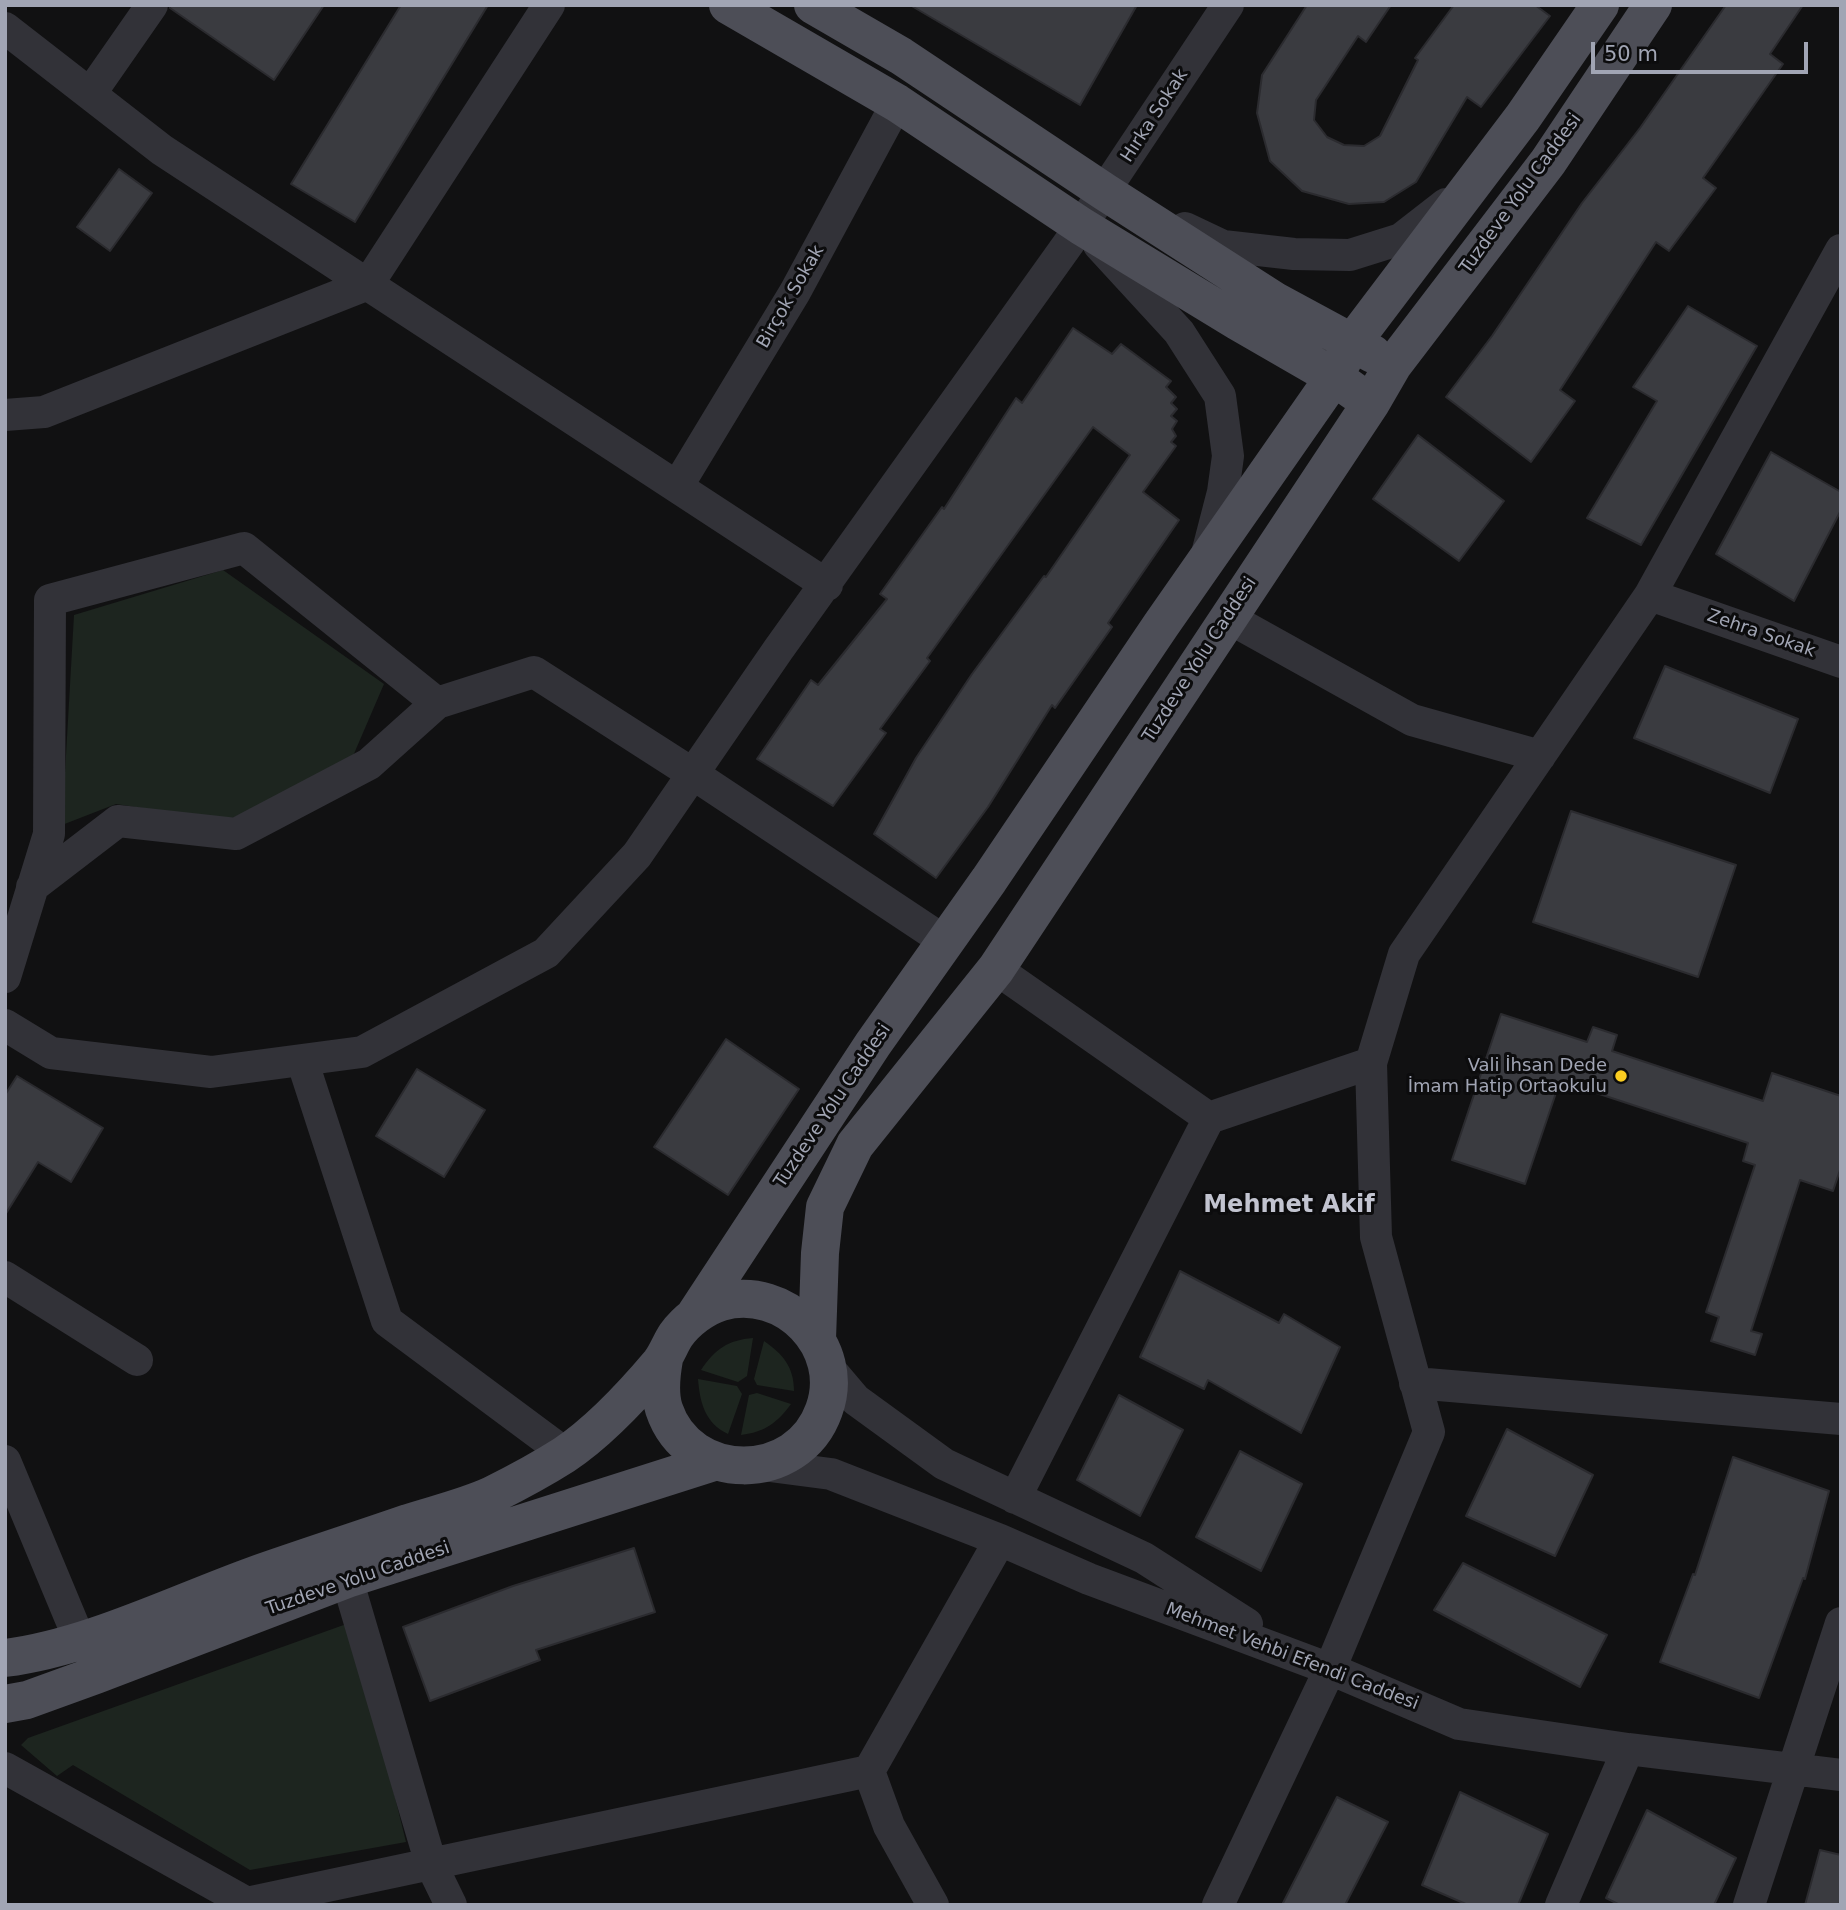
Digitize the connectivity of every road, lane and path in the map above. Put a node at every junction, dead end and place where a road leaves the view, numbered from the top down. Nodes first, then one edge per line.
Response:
1 (152, 5) edge
2 (549, 5) edge
3 (728, 5) edge
4 (813, 5) edge
5 (1228, 5) edge
6 (1600, 5) edge
7 (1653, 5) edge
8 (5, 28) edge
9 (90, 94) junction
10 (897, 103) junction
11 (1475, 181) junction
12 (1105, 192) junction
13 (1081, 226) junction
14 (1841, 250) edge
15 (368, 284) junction
16 (1352, 343) junction
17 (1393, 365) junction
18 (1334, 377) junction
19 (1371, 403) junction
20 (5, 415) edge
21 (677, 487) junction
22 (1204, 564) junction
23 (827, 585) junction
24 (1650, 595) junction
25 (1227, 617) junction
26 (1841, 662) edge
27 (437, 703) junction
28 (1539, 756) junction
29 (693, 774) junction
30 (32, 887) junction
31 (946, 942) junction
32 (996, 970) junction
33 (5, 976) edge
34 (5, 1025) edge
35 (302, 1060) junction
36 (1371, 1063) junction
37 (1209, 1118) junction
38 (5, 1277) edge
39 (695, 1315) junction
40 (822, 1353) junction
41 (664, 1359) junction
42 (137, 1360) dead end
43 (1415, 1383) junction
44 (1841, 1419) edge
45 (566, 1454) junction
46 (5, 1461) edge
47 (714, 1462) junction
48 (762, 1465) junction
49 (1015, 1498) junction
50 (1000, 1540) junction
51 (347, 1579) junction
52 (1841, 1623) edge
53 (80, 1641) junction
54 (5, 1658) edge
55 (1317, 1665) junction
56 (5, 1704) edge
57 (1629, 1749) junction
58 (5, 1768) edge
59 (1792, 1769) junction
60 (869, 1772) junction
61 (1841, 1776) edge
62 (431, 1864) junction
63 (246, 1904) edge
64 (450, 1905) edge
65 (933, 1905) edge
66 (1218, 1905) edge
67 (1561, 1905) edge
68 (1749, 1905) edge

1 - 9 street
2 - 15 street
3 - 10 main road
4 - 12 main road
5 - 12 street, Hırka Sokak
6 - 11 main road, Tuzdeve Yolu Caddesi
7 - 17 main road, Tuzdeve Yolu Caddesi
8 - 9 street
9 - 15 street
10 - 13 main road
10 - 21 street, Birçok Sokak
11 - 12 street
11 - 16 main road, Tuzdeve Yolu Caddesi
12 - 13 street, Hırka Sokak
12 - 16 main road
13 - 18 main road
13 - 22 street
13 - 23 street, Hırka Sokak
14 - 24 street
15 - 20 street
15 - 21 street
16 - 17 main road
16 - 18 main road, Tuzdeve Yolu Caddesi
17 - 19 main road, Tuzdeve Yolu Caddesi
18 - 19 main road
18 - 22 main road, Tuzdeve Yolu Caddesi
19 - 25 main road, Tuzdeve Yolu Caddesi
21 - 23 street
22 - 31 main road, Tuzdeve Yolu Caddesi
23 - 29 street, Hırka Sokak
24 - 26 street, Zehra Sokak
24 - 28 street
25 - 28 street
25 - 32 main road, Tuzdeve Yolu Caddesi
27 - 29 street
27 - 30 street
27 - 30 street
28 - 36 street
29 - 31 street
29 - 35 street, Hırka Sokak
30 - 33 street
31 - 39 main road, Tuzdeve Yolu Caddesi
32 - 37 street
32 - 40 main road, Tuzdeve Yolu Caddesi
34 - 35 street, Hırka Sokak
35 - 45 street
36 - 37 street
36 - 43 street
37 - 49 street
38 - 42 street
39 - 40 main road
39 - 41 main road
40 - 48 main road
40 - 49 street
41 - 45 main road, Tuzdeve Yolu Caddesi
41 - 47 main road
43 - 44 street
43 - 55 street
45 - 53 main road, Tuzdeve Yolu Caddesi
46 - 53 street
47 - 48 main road
47 - 51 main road, Tuzdeve Yolu Caddesi
48 - 50 street, Mehmet Vehbi Efendi Caddesi
49 - 55 street
50 - 55 street, Mehmet Vehbi Efendi Caddesi
50 - 60 street
51 - 56 main road, Tuzdeve Yolu Caddesi
51 - 62 street
52 - 59 street
53 - 54 main road, Tuzdeve Yolu Caddesi
55 - 57 street, Mehmet Vehbi Efendi Caddesi
55 - 66 street
57 - 59 street, Mehmet Vehbi Efendi Caddesi
57 - 67 street
58 - 63 street
59 - 61 street, Mehmet Vehbi Efendi Caddesi
59 - 68 street
60 - 62 street
60 - 65 street
62 - 63 street
62 - 64 street

